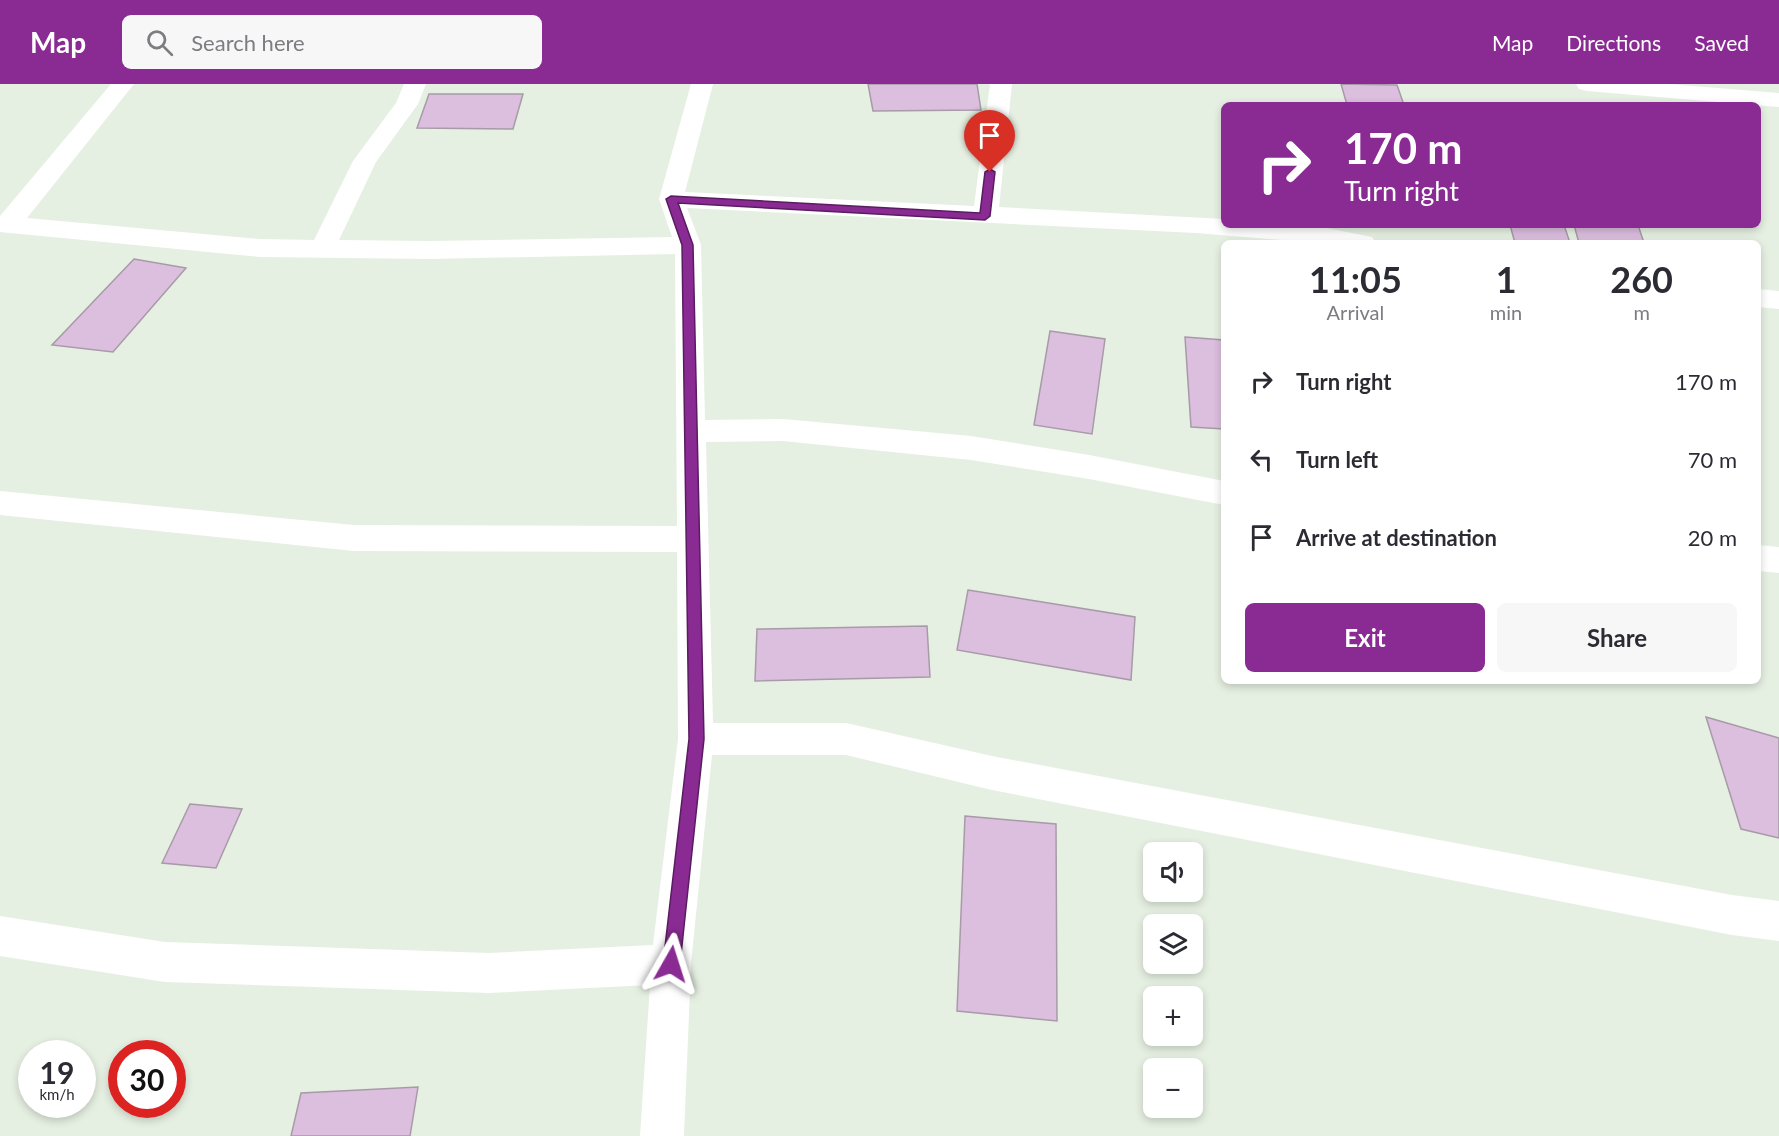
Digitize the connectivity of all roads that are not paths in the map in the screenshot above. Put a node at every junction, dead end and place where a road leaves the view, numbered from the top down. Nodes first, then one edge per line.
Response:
1 (123, 84) edge
2 (415, 84) edge
3 (702, 84) edge
4 (1001, 84) edge
5 (1587, 84) edge
6 (1667, 87) edge
7 (1779, 100) edge
8 (671, 199) junction
9 (985, 216) junction
10 (5, 224) edge
11 (1221, 228) edge
12 (1230, 228) edge
13 (1345, 240) edge
14 (688, 245) junction
15 (322, 249) junction
16 (1761, 298) edge
17 (1779, 300) edge
18 (692, 431) junction
19 (1221, 492) edge
20 (0, 503) edge
21 (694, 539) junction
22 (1761, 558) edge
23 (1779, 560) edge
24 (696, 739) junction
25 (1779, 921) edge
26 (0, 936) edge
27 (671, 964) junction
28 (663, 1136) edge

1 - 10 street
2 - 15 street
3 - 8 street
4 - 9 street
5 - 6 street
6 - 7 street
8 - 9 street
8 - 14 street
9 - 11 street
10 - 15 street
12 - 13 street
14 - 15 street
14 - 18 street
16 - 17 street
18 - 19 street
18 - 21 street
20 - 21 street
21 - 24 street
22 - 23 street
24 - 25 street
24 - 27 street
26 - 27 street
27 - 28 street

